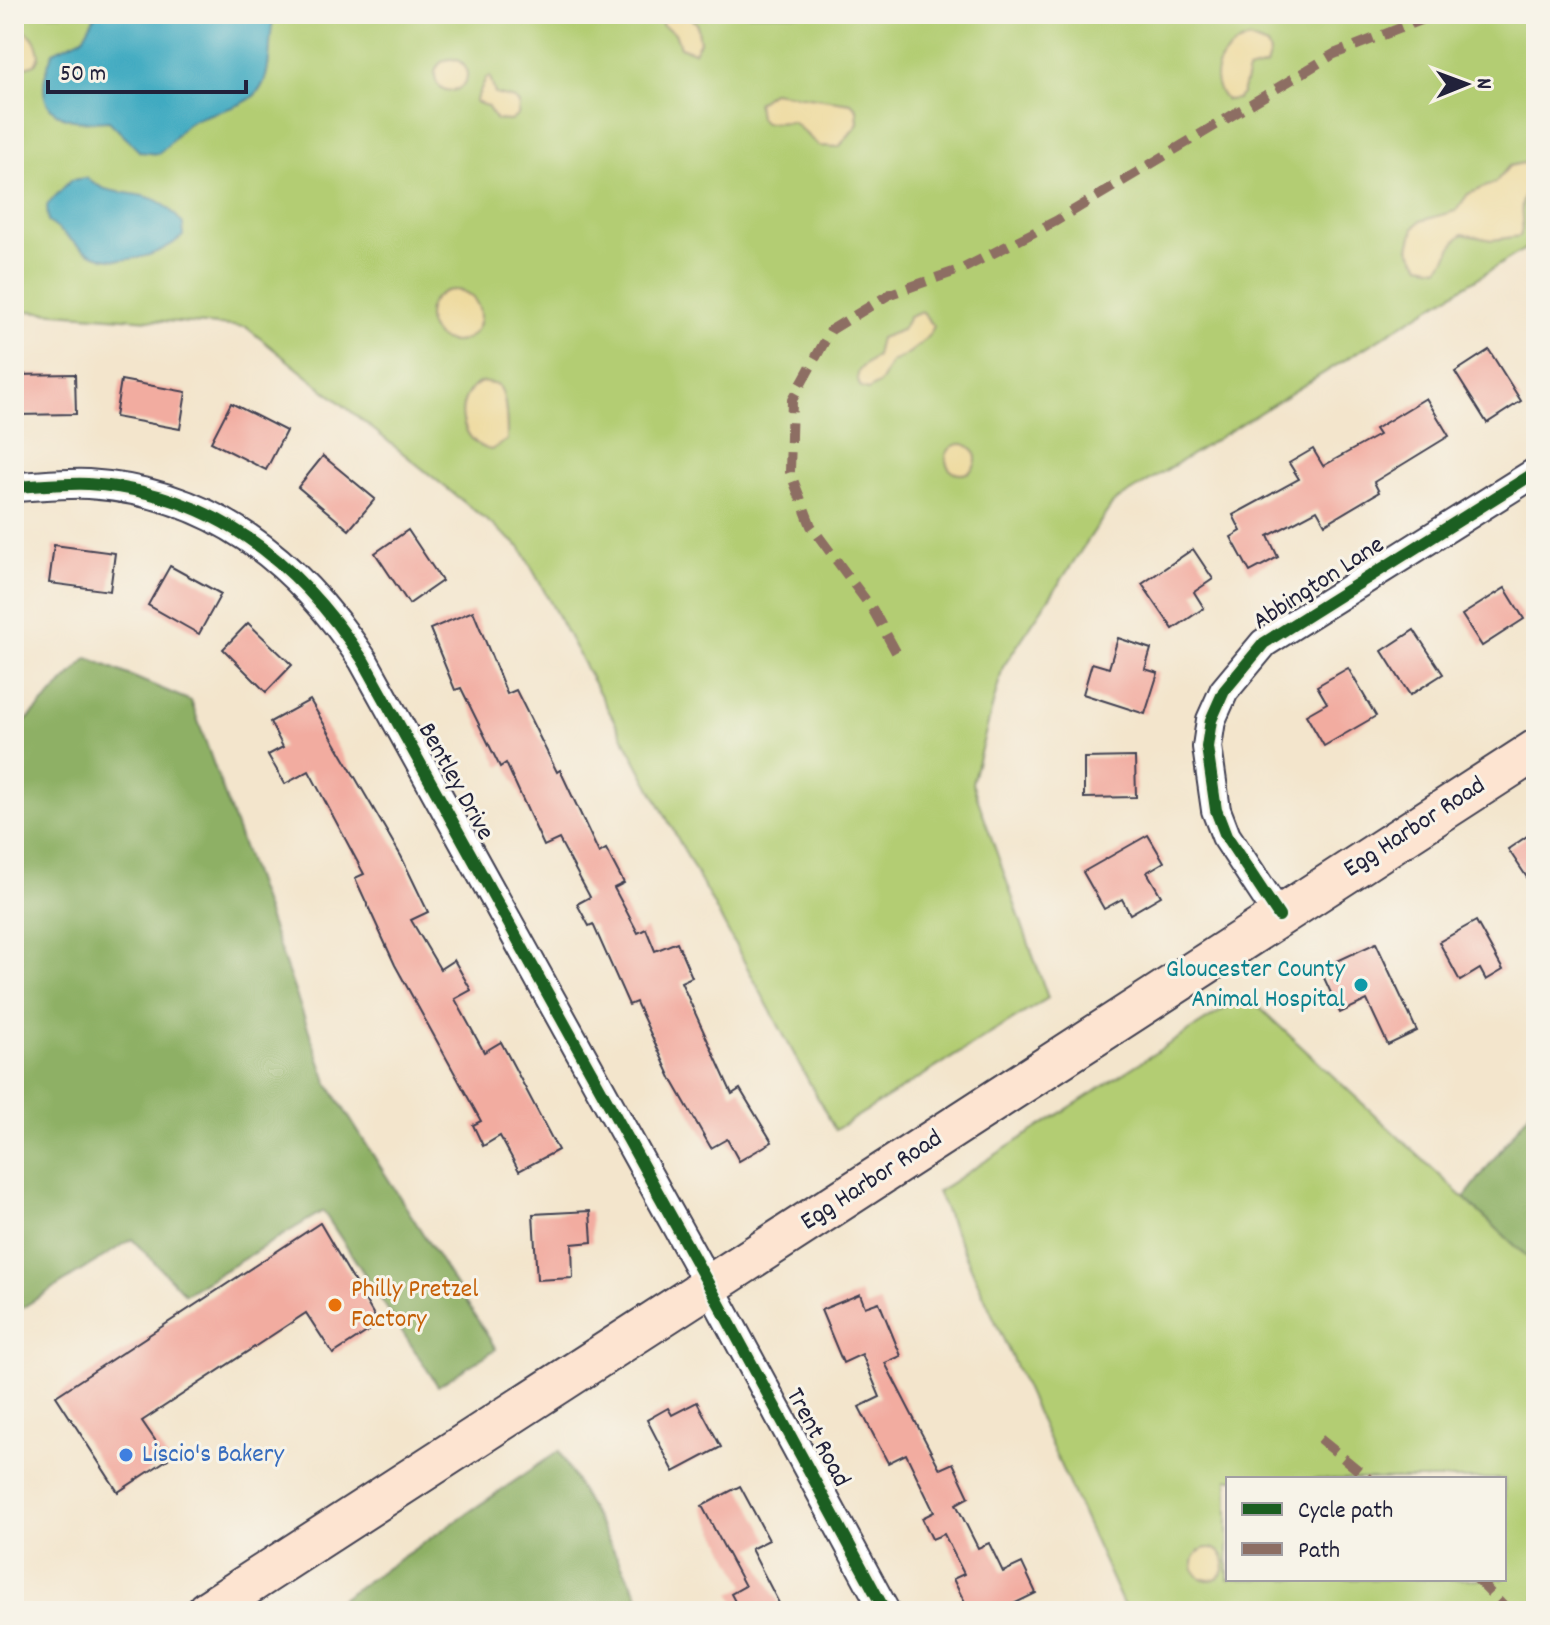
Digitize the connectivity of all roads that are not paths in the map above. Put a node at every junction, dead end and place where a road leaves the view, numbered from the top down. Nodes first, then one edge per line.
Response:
1 (1536, 472) edge
2 (14, 487) edge
3 (1536, 750) edge
4 (1279, 916) junction
5 (710, 1287) junction
6 (207, 1611) edge
7 (885, 1611) edge

1 - 4 street, Abbington Lane
2 - 5 street, Bentley Drive
3 - 4 main road, Egg Harbor Road
4 - 5 main road, Egg Harbor Road
5 - 6 main road, Egg Harbor Road
5 - 7 street, Trent Road

